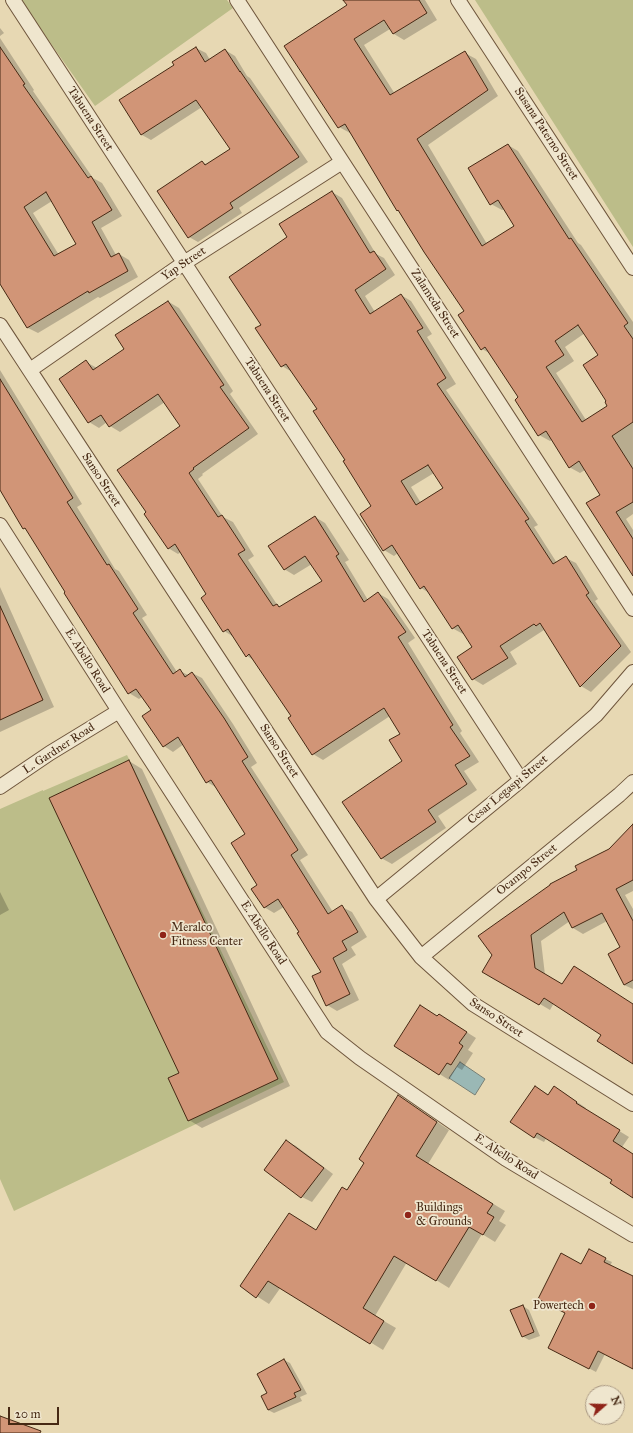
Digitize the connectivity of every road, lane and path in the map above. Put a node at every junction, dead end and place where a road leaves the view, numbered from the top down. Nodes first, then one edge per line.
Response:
1 (13, 0) edge
2 (237, 0) edge
3 (458, 0) edge
4 (342, 162) junction
5 (184, 263) junction
6 (633, 268) edge
7 (0, 325) edge
8 (30, 370) junction
9 (0, 525) edge
10 (633, 608) edge
11 (633, 672) edge
12 (119, 712) junction
13 (521, 780) junction
14 (633, 782) edge
15 (0, 787) edge
16 (376, 899) junction
17 (421, 957) junction
18 (633, 1104) edge
19 (633, 1235) edge

1 - 5 street, Tabuena Street
2 - 4 street, Zalameda Street
3 - 6 street, Susana Paterno Street
4 - 5 street, Yap Street
4 - 10 street, Zalameda Street
5 - 8 street, Yap Street
5 - 13 street, Tabuena Street
7 - 8 street, Sanso Street
8 - 16 street, Sanso Street
9 - 12 street, E. Abello Road
11 - 13 street, Cesar Legaspi Street
12 - 15 street, L. Gardner Road
12 - 19 street, E. Abello Road
13 - 16 street, Cesar Legaspi Street
14 - 17 street, Ocampo Street
16 - 17 street, Sanso Street
17 - 18 street, Sanso Street

